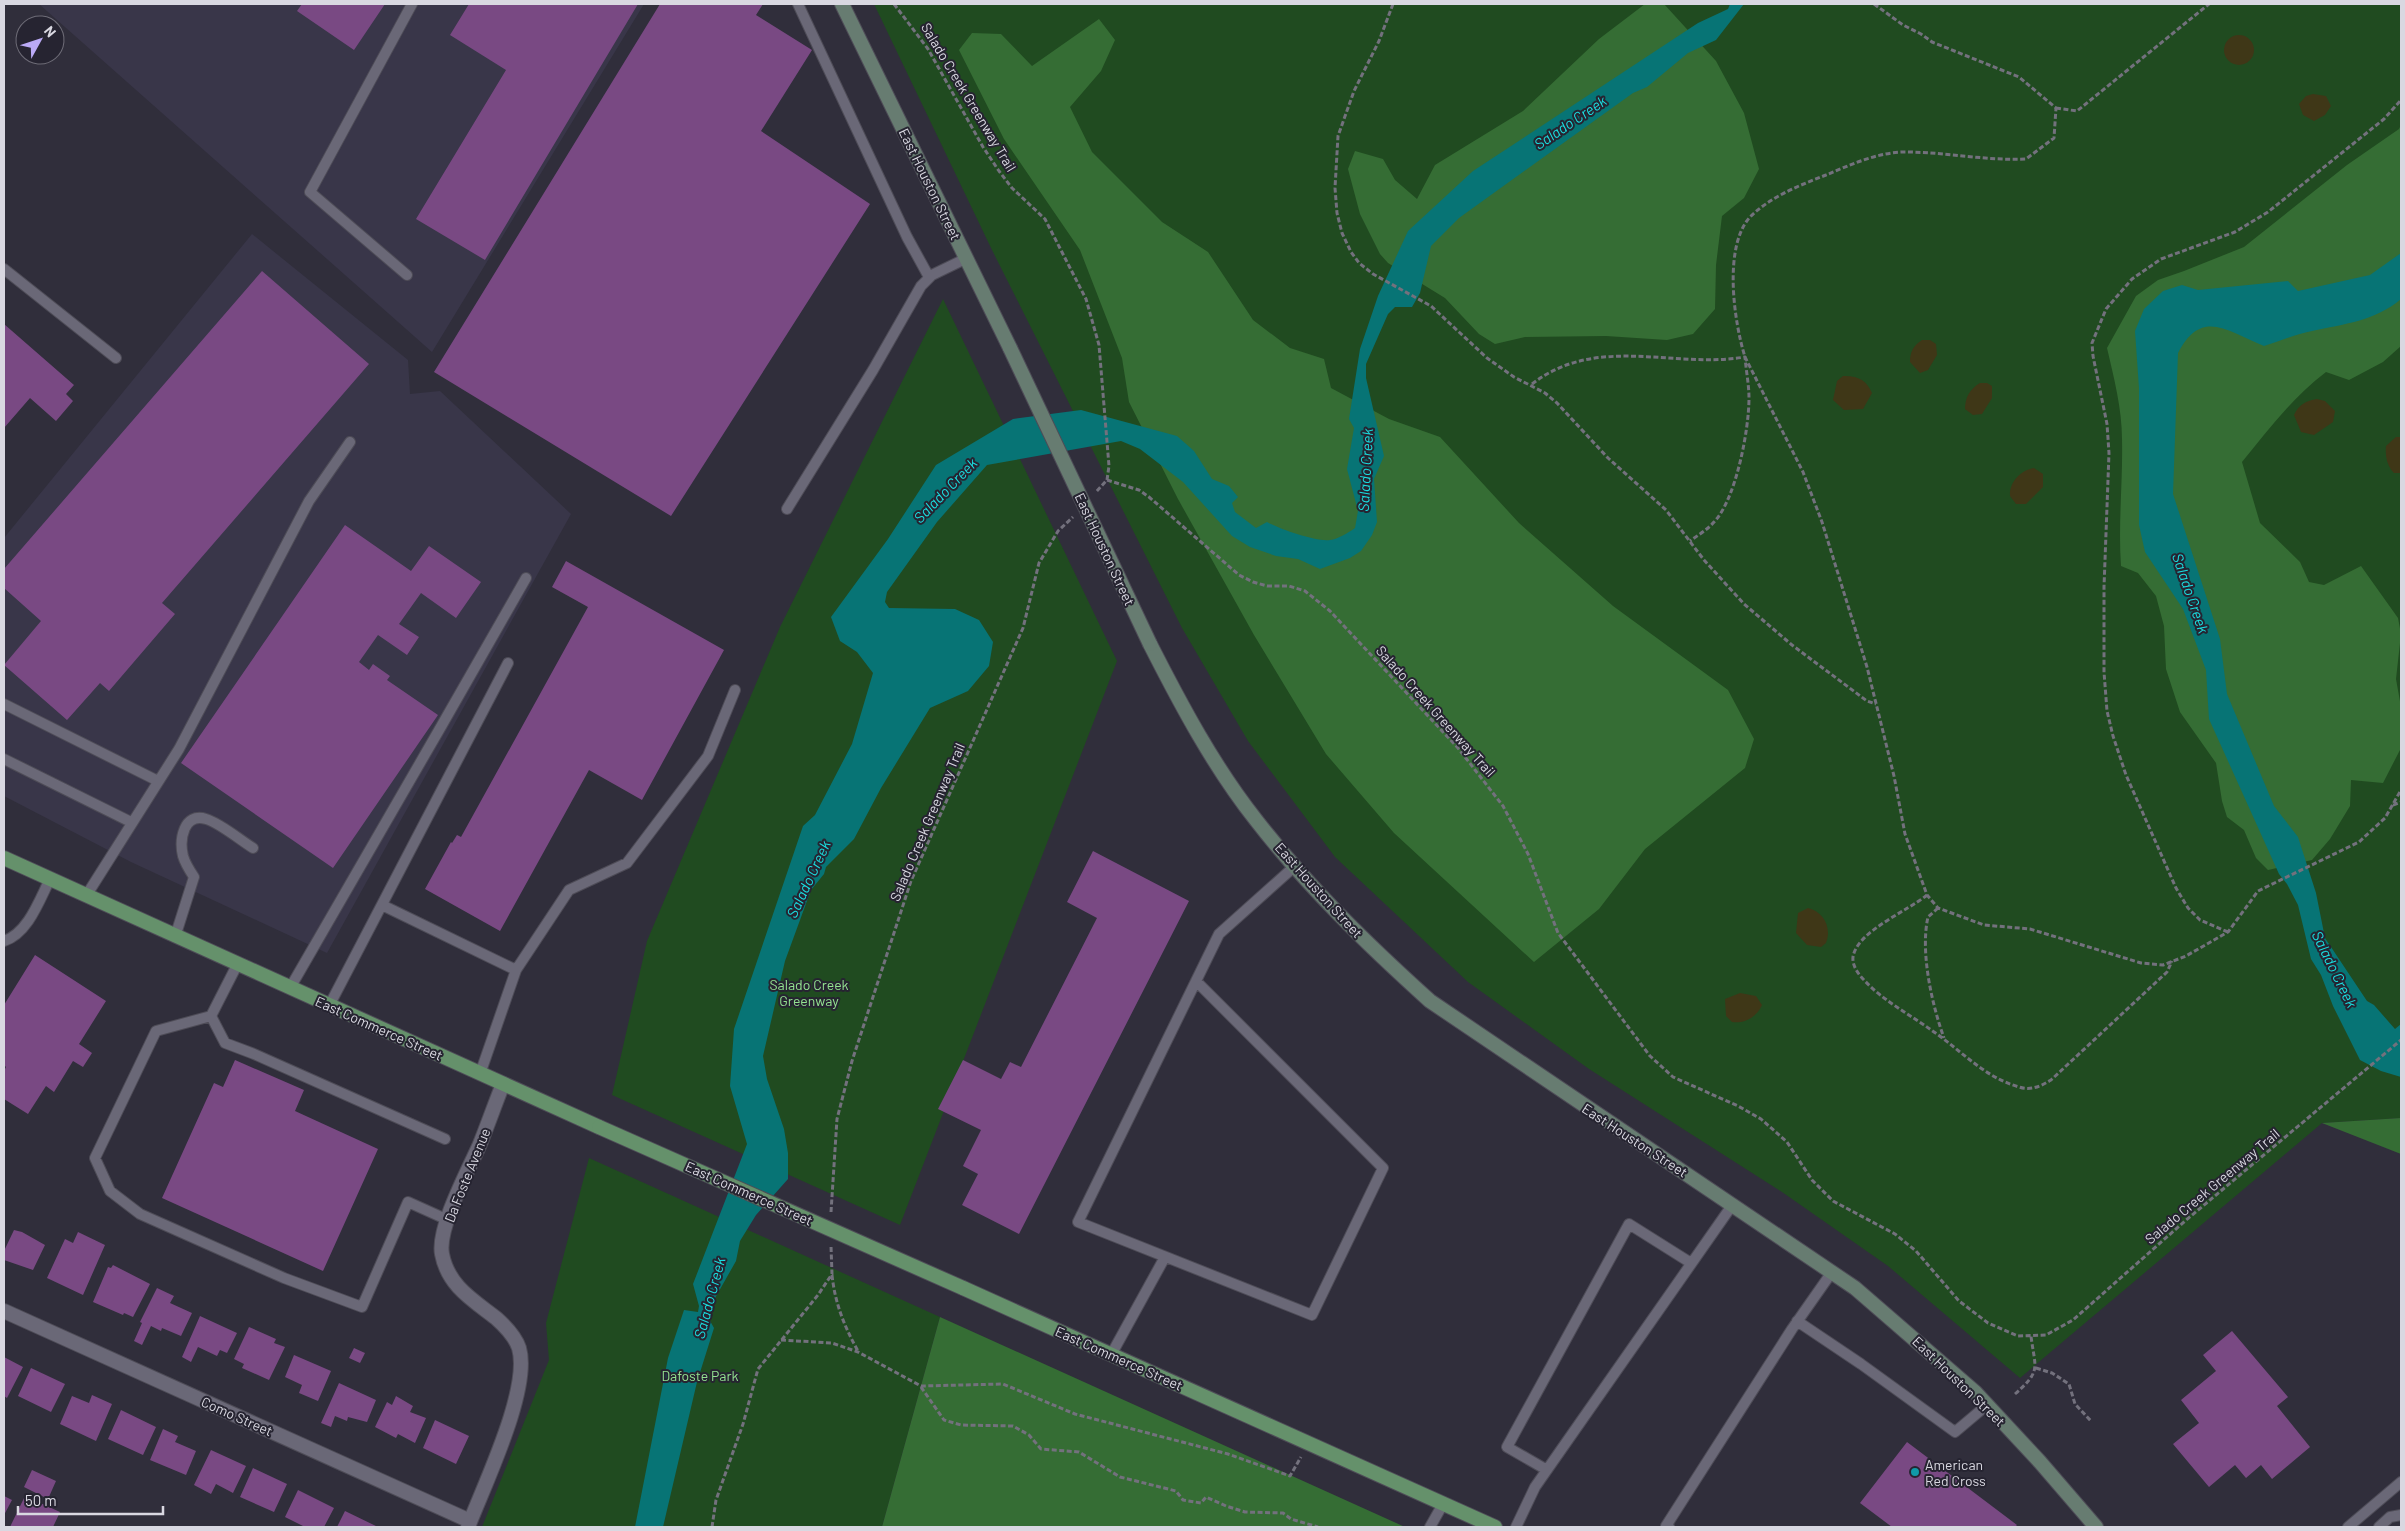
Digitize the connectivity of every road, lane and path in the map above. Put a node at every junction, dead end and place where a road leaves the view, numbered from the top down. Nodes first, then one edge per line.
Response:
1 (412, 4) edge
2 (798, 4) edge
3 (842, 4) edge
4 (894, 4) edge
5 (1393, 4) edge
6 (1874, 4) edge
7 (2209, 4) edge
8 (2401, 100) edge
9 (2056, 108) junction
10 (967, 258) junction
11 (4, 268) edge
12 (407, 274) dead end
13 (929, 277) junction
14 (1745, 357) junction
15 (116, 358) dead end
16 (1532, 384) junction
17 (350, 442) dead end
18 (1107, 480) junction
19 (1090, 499) dead end
20 (788, 509) dead end
21 (1077, 512) dead end
22 (1690, 541) junction
23 (526, 578) dead end
24 (508, 663) dead end
25 (735, 690) dead end
26 (4, 704) edge
27 (1876, 704) junction
28 (4, 759) edge
29 (158, 781) junction
30 (2401, 790) edge
31 (2401, 802) edge
32 (2392, 806) junction
33 (131, 822) junction
34 (253, 848) dead end
35 (4, 858) edge
36 (1295, 866) junction
37 (50, 879) junction
38 (1927, 895) junction
39 (86, 896) junction
40 (382, 905) junction
41 (1938, 908) junction
42 (2228, 932) junction
43 (175, 937) junction
44 (4, 941) edge
45 (2172, 961) junction
46 (237, 965) junction
47 (516, 970) junction
48 (1196, 981) junction
49 (290, 988) junction
50 (329, 1006) junction
51 (211, 1016) junction
52 (1944, 1039) junction
53 (2401, 1040) edge
54 (480, 1074) junction
55 (502, 1084) junction
56 (445, 1139) dead end
57 (1733, 1204) junction
58 (448, 1220) junction
59 (830, 1222) dead end
60 (831, 1239) dead end
61 (1165, 1257) junction
62 (1692, 1263) junction
63 (1832, 1272) junction
64 (832, 1274) junction
65 (4, 1311) edge
66 (1798, 1321) junction
67 (2031, 1336) junction
68 (781, 1340) junction
69 (858, 1352) junction
70 (1111, 1355) junction
71 (2036, 1368) junction
72 (921, 1386) junction
73 (2015, 1394) dead end
74 (1987, 1405) junction
75 (2091, 1421) dead end
76 (1309, 1444) junction
77 (1547, 1470) junction
78 (2401, 1482) edge
79 (1443, 1504) junction
80 (2401, 1515) edge
81 (469, 1524) edge
82 (712, 1527) edge
83 (1318, 1527) edge
84 (1430, 1527) edge
85 (1495, 1527) edge
86 (1516, 1527) edge
87 (1670, 1527) edge
88 (2096, 1527) edge
89 (2348, 1527) edge
90 (2378, 1527) edge

1 - 12 lane
2 - 13 lane
3 - 10 main road, East Houston Street
4 - 18 path, Salado Creek Greenway Trail
5 - 16 path
6 - 9 path
7 - 9 path
8 - 42 path
9 - 14 path
10 - 13 lane
10 - 36 main road, East Houston Street, bridge
11 - 15 lane
13 - 20 lane
14 - 16 path
14 - 22 path
14 - 27 path
16 - 22 path
17 - 29 lane
18 - 19 path
18 - 67 path, Salado Creek Greenway Trail
21 - 59 path, Salado Creek Greenway Trail
22 - 27 path
23 - 49 lane
24 - 40 lane
25 - 47 lane
26 - 29 lane
27 - 38 path
28 - 33 lane
29 - 33 lane
30 - 32 path
31 - 32 path
32 - 42 path
33 - 39 lane
34 - 43 lane
35 - 37 main road, East Commerce Street
36 - 48 lane
36 - 57 main road, East Houston Street
37 - 39 main road, East Commerce Street
37 - 44 lane
38 - 41 path
38 - 52 path
39 - 43 main road, East Commerce Street
40 - 47 lane
40 - 50 lane
41 - 45 path
41 - 52 path
42 - 45 path
43 - 46 main road, East Commerce Street
45 - 52 path
46 - 49 main road, East Commerce Street
46 - 51 lane
47 - 54 lane
48 - 61 lane
48 - 61 lane
49 - 50 main road, East Commerce Street
50 - 54 main road, East Commerce Street
51 - 56 lane
51 - 58 lane
53 - 67 path, Salado Creek Greenway Trail
54 - 55 main road, East Commerce Street
55 - 58 street, Da Foste Avenue
55 - 70 main road, East Commerce Street, bridge
57 - 62 lane
57 - 63 main road, East Houston Street
58 - 81 street, Da Foste Avenue
60 - 64 path
61 - 70 lane
62 - 77 lane
62 - 77 lane
63 - 66 lane
63 - 74 main road, East Houston Street
64 - 68 path
64 - 69 path
65 - 81 street, Como Street
66 - 74 lane
66 - 87 lane
67 - 71 path
68 - 69 path
68 - 82 path
69 - 72 path
70 - 76 main road, East Commerce Street
71 - 73 path
71 - 75 path
72 - 76 path
72 - 83 path
74 - 88 main road, East Houston Street
76 - 79 main road, East Commerce Street
77 - 86 lane
78 - 89 lane
79 - 84 lane
79 - 85 main road, East Commerce Street
80 - 90 lane

